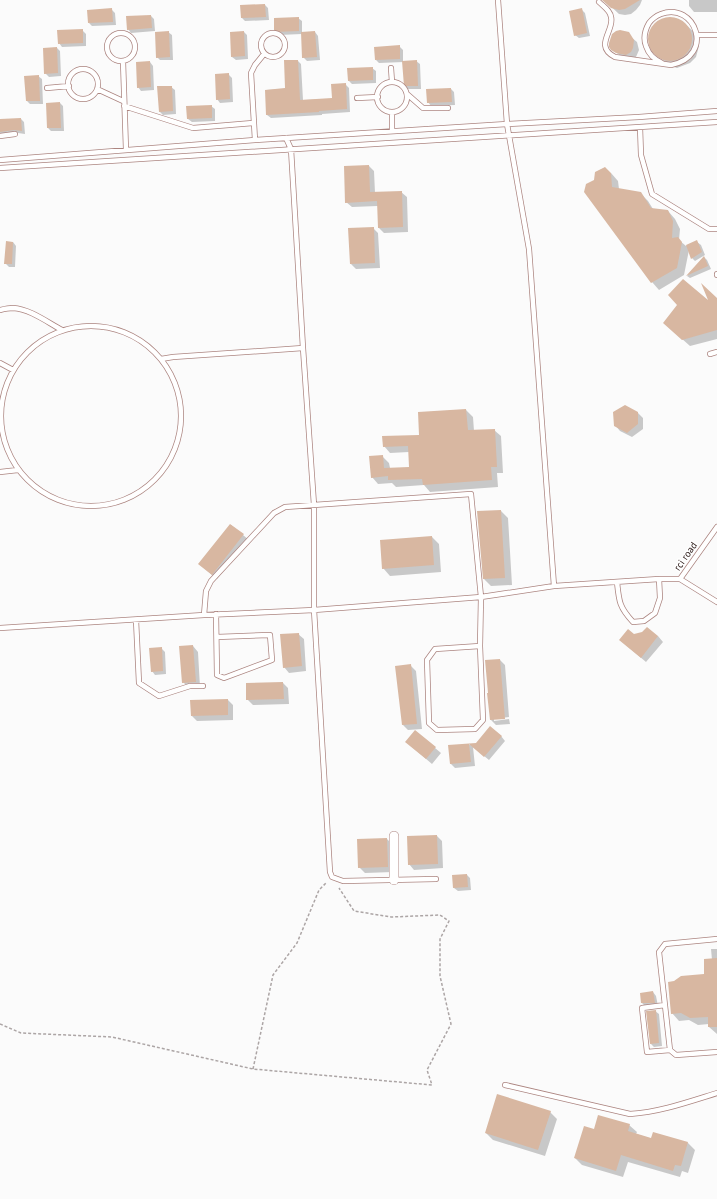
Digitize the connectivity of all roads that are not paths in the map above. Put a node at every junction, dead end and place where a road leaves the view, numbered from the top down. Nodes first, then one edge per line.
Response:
1 (498, 0) edge
2 (599, 2) dead end
3 (696, 35) junction
4 (717, 35) edge
5 (264, 54) junction
6 (123, 61) junction
7 (662, 63) junction
8 (391, 68) dead end
9 (392, 82) junction
10 (69, 86) junction
11 (47, 88) dead end
12 (97, 89) junction
13 (407, 94) junction
14 (378, 97) junction
15 (357, 98) dead end
16 (123, 101) junction
17 (124, 106) junction
18 (448, 108) dead end
19 (717, 111) edge
20 (392, 112) junction
21 (717, 122) edge
22 (253, 123) junction
23 (507, 124) junction
24 (640, 127) junction
25 (392, 131) junction
26 (15, 134) dead end
27 (509, 135) junction
28 (0, 136) edge
29 (286, 138) junction
30 (255, 140) junction
31 (291, 149) junction
32 (126, 150) junction
33 (0, 160) edge
34 (0, 168) edge
35 (717, 229) edge
36 (0, 310) edge
37 (62, 330) junction
38 (303, 348) junction
39 (717, 352) edge
40 (710, 354) dead end
41 (161, 360) junction
42 (0, 363) edge
43 (13, 370) junction
44 (18, 470) junction
45 (0, 472) edge
46 (314, 505) junction
47 (717, 527) edge
48 (659, 579) junction
49 (680, 580) junction
50 (617, 582) junction
51 (554, 586) junction
52 (481, 596) junction
53 (717, 602) edge
54 (314, 610) junction
55 (216, 614) junction
56 (204, 615) junction
57 (136, 620) junction
58 (0, 628) edge
59 (217, 637) junction
60 (480, 646) junction
61 (203, 686) dead end
62 (394, 836) dead end
63 (436, 879) dead end
64 (394, 880) junction
65 (717, 939) edge
66 (665, 1005) junction
67 (670, 1050) junction
68 (717, 1052) edge
69 (505, 1085) dead end
70 (717, 1094) edge

1 - 23 lane
2 - 7 lane
3 - 4 lane
3 - 7 lane
3 - 7 lane
5 - 5 lane
5 - 22 lane
6 - 6 lane
6 - 16 lane
8 - 9 lane
9 - 13 lane
9 - 14 lane
10 - 11 lane
10 - 12 lane
10 - 12 lane
12 - 16 lane
13 - 18 lane
13 - 20 lane
14 - 15 lane
14 - 20 lane
16 - 17 lane
17 - 22 lane
17 - 32 lane
19 - 23 lane
20 - 25 lane
21 - 24 lane
22 - 30 lane
23 - 25 lane
23 - 27 lane
24 - 27 lane
24 - 35 lane
25 - 29 lane
26 - 28 lane
27 - 31 lane
27 - 51 lane
29 - 30 lane
29 - 31 lane
30 - 32 lane
31 - 34 lane
31 - 38 lane
32 - 33 lane
36 - 37 lane
37 - 41 lane
37 - 43 lane
38 - 41 lane
38 - 46 lane
39 - 40 lane
41 - 44 lane
42 - 43 lane
43 - 44 lane
44 - 45 lane
46 - 52 lane
46 - 54 lane
46 - 56 lane
47 - 49 lane, rci road
48 - 49 lane
48 - 50 lane
48 - 50 lane
49 - 53 lane, rci road
50 - 51 lane
51 - 52 lane
52 - 54 lane
52 - 60 lane
54 - 55 lane
54 - 64 lane
55 - 56 lane
55 - 59 lane
56 - 57 lane
57 - 58 lane
57 - 61 lane
59 - 59 lane
60 - 60 lane
62 - 64 street
63 - 64 lane
65 - 66 lane
66 - 67 lane
66 - 67 lane
67 - 68 lane
69 - 70 lane

